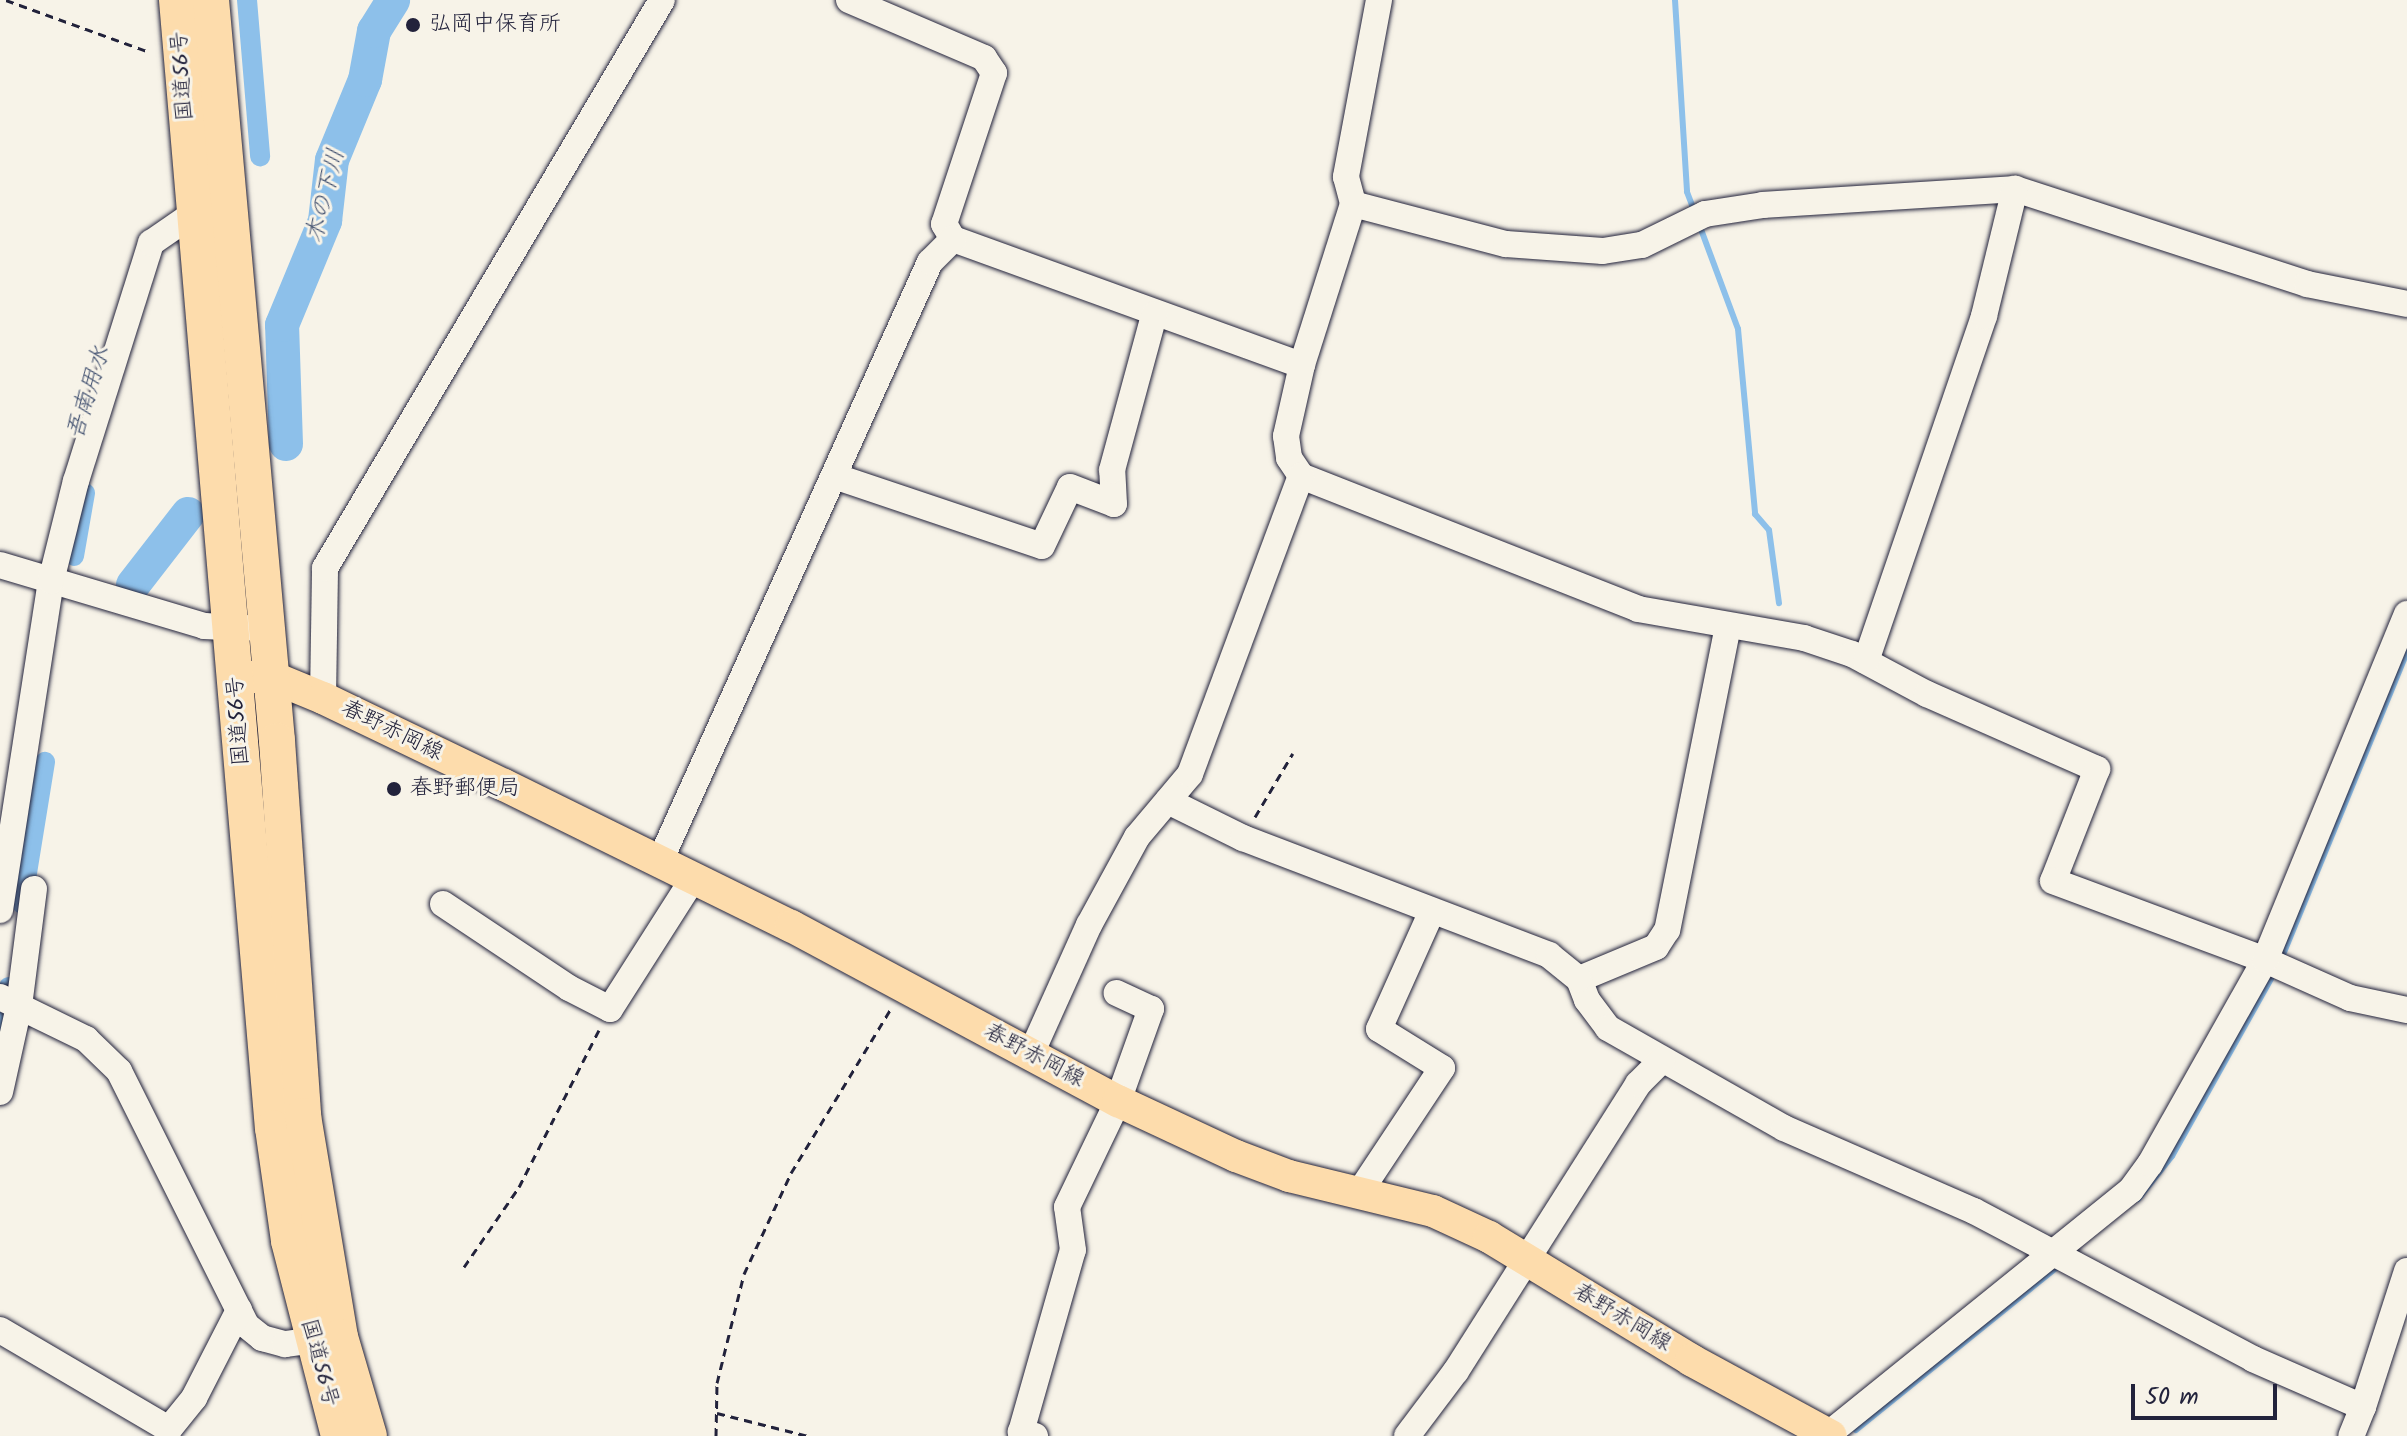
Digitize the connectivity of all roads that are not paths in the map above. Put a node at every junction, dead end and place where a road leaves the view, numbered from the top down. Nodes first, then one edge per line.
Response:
1 (177, 0) edge
2 (211, 0) edge
3 (662, 0) edge
4 (849, 0) edge
5 (1379, 0) edge
6 (2015, 189) junction
7 (1353, 204) junction
8 (193, 214) junction
9 (953, 239) junction
10 (2407, 304) edge
11 (1154, 315) junction
12 (1302, 365) junction
13 (834, 476) junction
14 (1301, 476) junction
15 (0, 565) edge
16 (51, 581) junction
17 (2407, 614) edge
18 (1728, 626) junction
19 (248, 628) junction
20 (1866, 661) junction
21 (236, 677) junction
22 (272, 677) junction
23 (323, 698) junction
24 (1168, 801) junction
25 (660, 861) junction
26 (694, 877) junction
27 (34, 889) dead end
28 (443, 904) dead end
29 (0, 910) edge
30 (1432, 911) junction
31 (2265, 960) junction
32 (1579, 979) junction
33 (1116, 993) dead end
34 (10, 1002) edge
35 (2407, 1010) edge
36 (1030, 1056) junction
37 (1662, 1060) junction
38 (0, 1092) edge
39 (1118, 1101) junction
40 (1359, 1193) junction
41 (2056, 1253) junction
42 (1527, 1260) junction
43 (2407, 1271) edge
44 (239, 1310) junction
45 (0, 1330) edge
46 (326, 1339) junction
47 (2363, 1407) junction
48 (167, 1432) edge
49 (1025, 1435) edge
50 (339, 1436) edge
51 (369, 1436) edge
52 (1407, 1436) edge
53 (1829, 1436) edge
54 (2351, 1436) edge

1 - 8 highway, 国道56号
2 - 19 highway, 国道56号
3 - 23 street
4 - 9 street
5 - 7 street
6 - 7 street
6 - 10 street
6 - 20 street
7 - 12 street
8 - 16 street
8 - 19 highway, 国道56号
9 - 11 street
9 - 13 street
11 - 12 street
11 - 13 street
12 - 14 street
13 - 25 street
14 - 18 street
14 - 24 street
15 - 16 street
16 - 19 street
16 - 29 street
17 - 31 street
18 - 20 street
18 - 32 street
19 - 21 highway, 国道56号
19 - 22 highway, 国道56号
20 - 31 street
21 - 22 main road, 春野赤岡線
21 - 46 highway, 国道56号
22 - 23 main road, 春野赤岡線
22 - 46 highway, 国道56号
23 - 25 main road, 春野赤岡線
24 - 30 street
24 - 36 street
25 - 26 main road, 春野赤岡線
26 - 28 street
26 - 36 main road, 春野赤岡線
27 - 34 street
30 - 32 street
30 - 40 street
31 - 35 street
31 - 41 street
32 - 37 street
33 - 39 street
34 - 38 street
34 - 44 street
36 - 39 main road, 春野赤岡線
37 - 41 street
37 - 42 street
39 - 40 main road, 春野赤岡線
39 - 49 street
40 - 42 main road, 春野赤岡線
41 - 47 street
41 - 53 street
42 - 52 street
42 - 53 main road, 春野赤岡線
43 - 47 street
44 - 46 street
44 - 48 street
45 - 48 street
46 - 50 highway, 国道56号
46 - 51 highway, 国道56号
47 - 54 street

